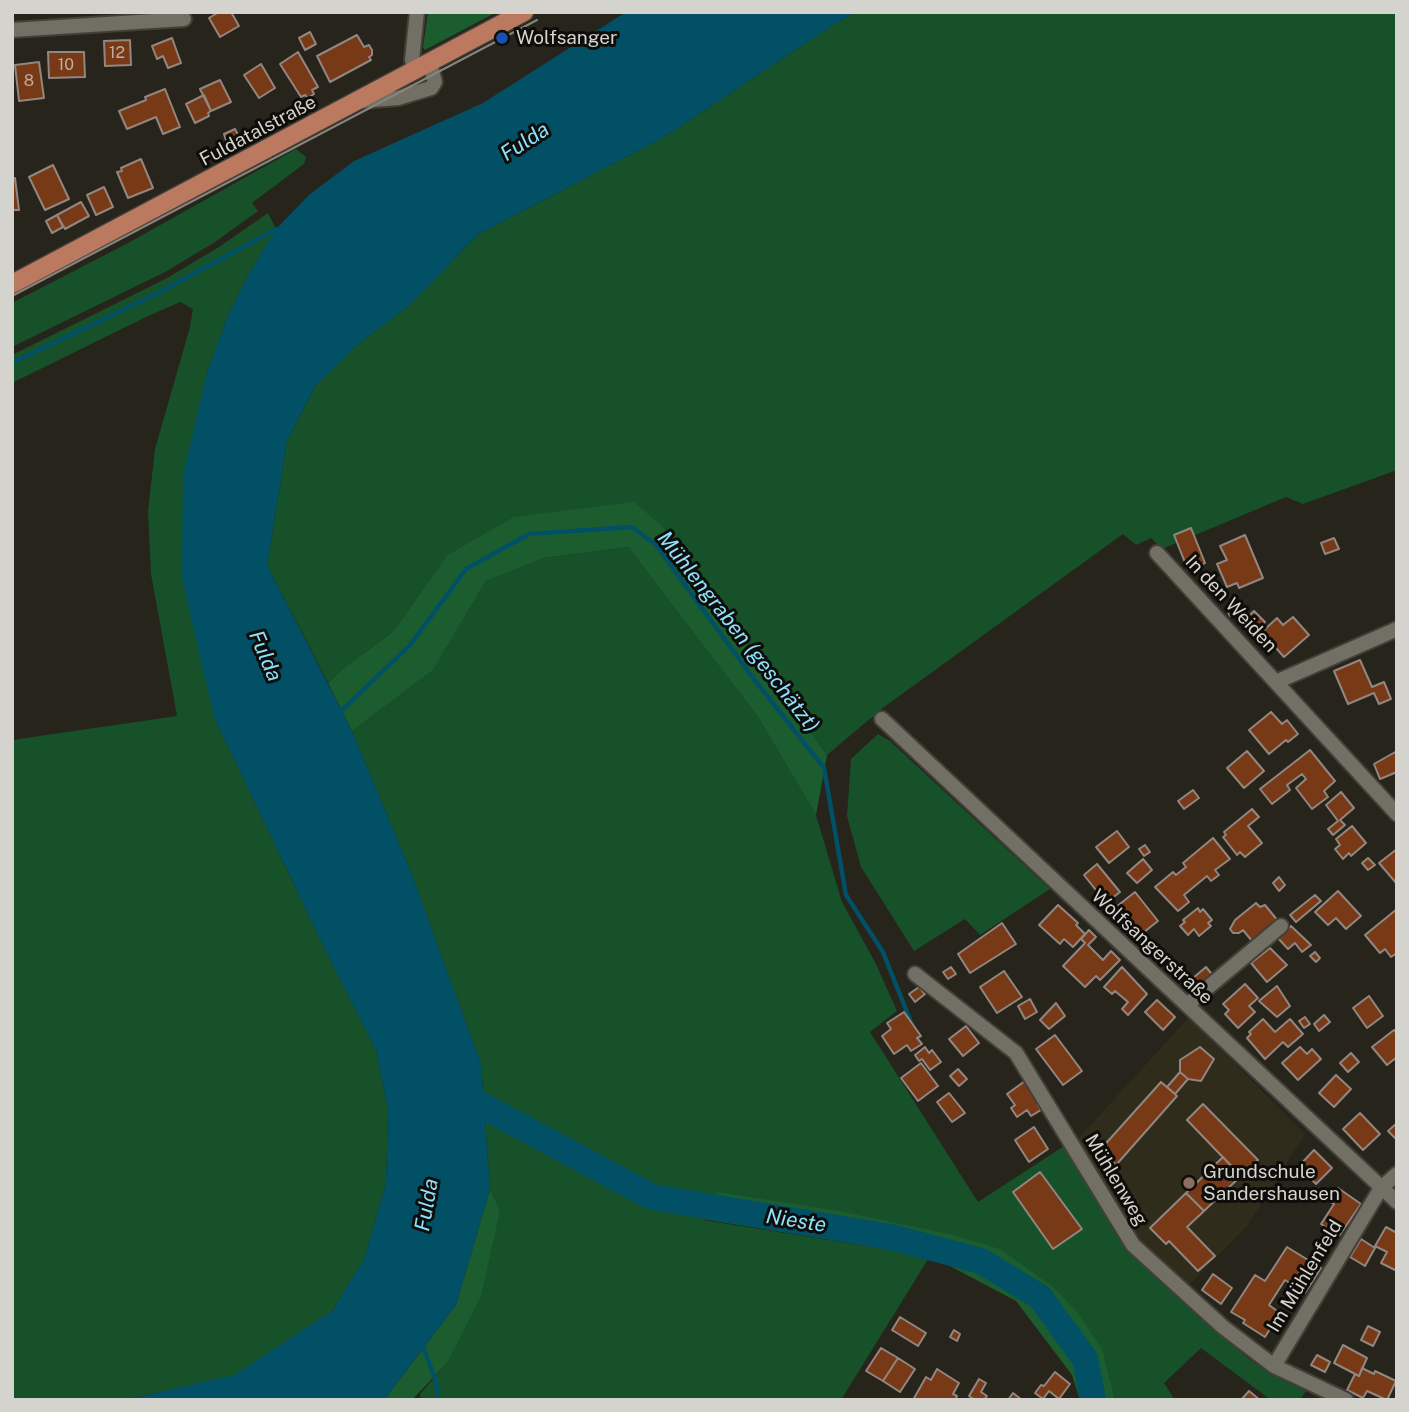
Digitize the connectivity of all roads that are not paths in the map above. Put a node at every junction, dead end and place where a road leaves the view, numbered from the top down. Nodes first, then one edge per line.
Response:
1 (417, 12) edge
2 (524, 12) edge
3 (131, 18) edge
4 (184, 19) dead end
5 (12, 30) edge
6 (423, 66) junction
7 (12, 284) edge
8 (1157, 552) dead end
9 (1397, 629) edge
10 (1276, 682) junction
11 (881, 719) dead end
12 (1396, 812) edge
13 (1281, 926) dead end
14 (915, 974) dead end
15 (1187, 1005) junction
16 (1397, 1174) edge
17 (1381, 1188) junction
18 (1397, 1202) edge
19 (1274, 1366) junction
20 (1346, 1400) edge

1 - 6 street
2 - 6 main road, Fuldatalstraße
3 - 4 street
3 - 5 street
6 - 7 main road, Fuldatalstraße
8 - 10 street, In den Weiden
9 - 10 street, In den Weiden
10 - 12 street, In den Weiden
11 - 15 street, Wolfsangerstraße
13 - 15 street
14 - 19 street, Mühlenweg
15 - 17 street, Wolfsangerstraße
16 - 17 street, Im Mühlenfeld
17 - 18 street, Wolfsangerstraße
17 - 19 street, Im Mühlenfeld
19 - 20 street, Mühlenweg

